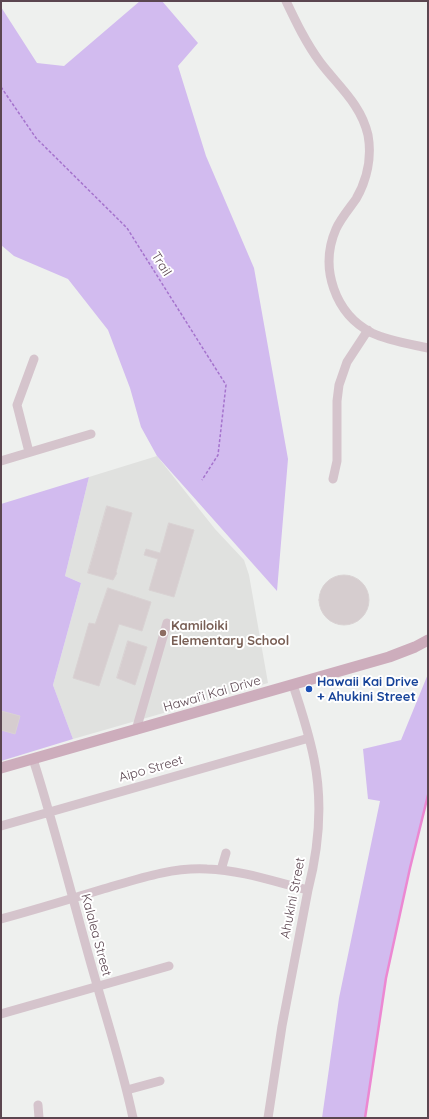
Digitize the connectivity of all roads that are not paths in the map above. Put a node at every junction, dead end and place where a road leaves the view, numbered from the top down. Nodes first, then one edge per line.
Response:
1 (286, 1) edge
2 (368, 330) junction
3 (428, 348) edge
4 (34, 359) dead end
5 (91, 434) dead end
6 (28, 452) junction
7 (1, 461) edge
8 (333, 479) dead end
9 (167, 622) dead end
10 (428, 640) edge
11 (293, 685) junction
12 (136, 730) junction
13 (309, 738) junction
14 (33, 759) junction
15 (1, 768) edge
16 (50, 812) junction
17 (1, 826) edge
18 (226, 854) dead end
19 (221, 870) junction
20 (308, 890) junction
21 (73, 899) junction
22 (1, 920) edge
23 (169, 966) dead end
24 (97, 986) junction
25 (1, 1014) edge
26 (160, 1081) dead end
27 (127, 1090) junction
28 (38, 1105) dead end
29 (39, 1118) edge
30 (133, 1118) edge
31 (268, 1118) edge

1 - 2 street
2 - 3 street
2 - 8 street
4 - 6 street
5 - 6 street
6 - 7 street
9 - 12 street
10 - 11 main road, Hawai’i Kai Drive
11 - 12 main road, Hawai’i Kai Drive
11 - 13 street, Ahukini Street
12 - 14 main road, Hawai’i Kai Drive
13 - 16 street, Aipo Street
13 - 20 street, Ahukini Street
14 - 15 main road, Hawai’i Kai Drive
14 - 16 street, Kalalea Street
16 - 17 street, Aipo Street
16 - 21 street, Kalalea Street
18 - 19 street
19 - 20 street
19 - 21 street
20 - 31 street, Ahukini Street
21 - 22 street
21 - 24 street, Kalalea Street
23 - 24 street
24 - 25 street
24 - 27 street, Kalalea Street
26 - 27 street
27 - 30 street, Kalalea Street
28 - 29 street

